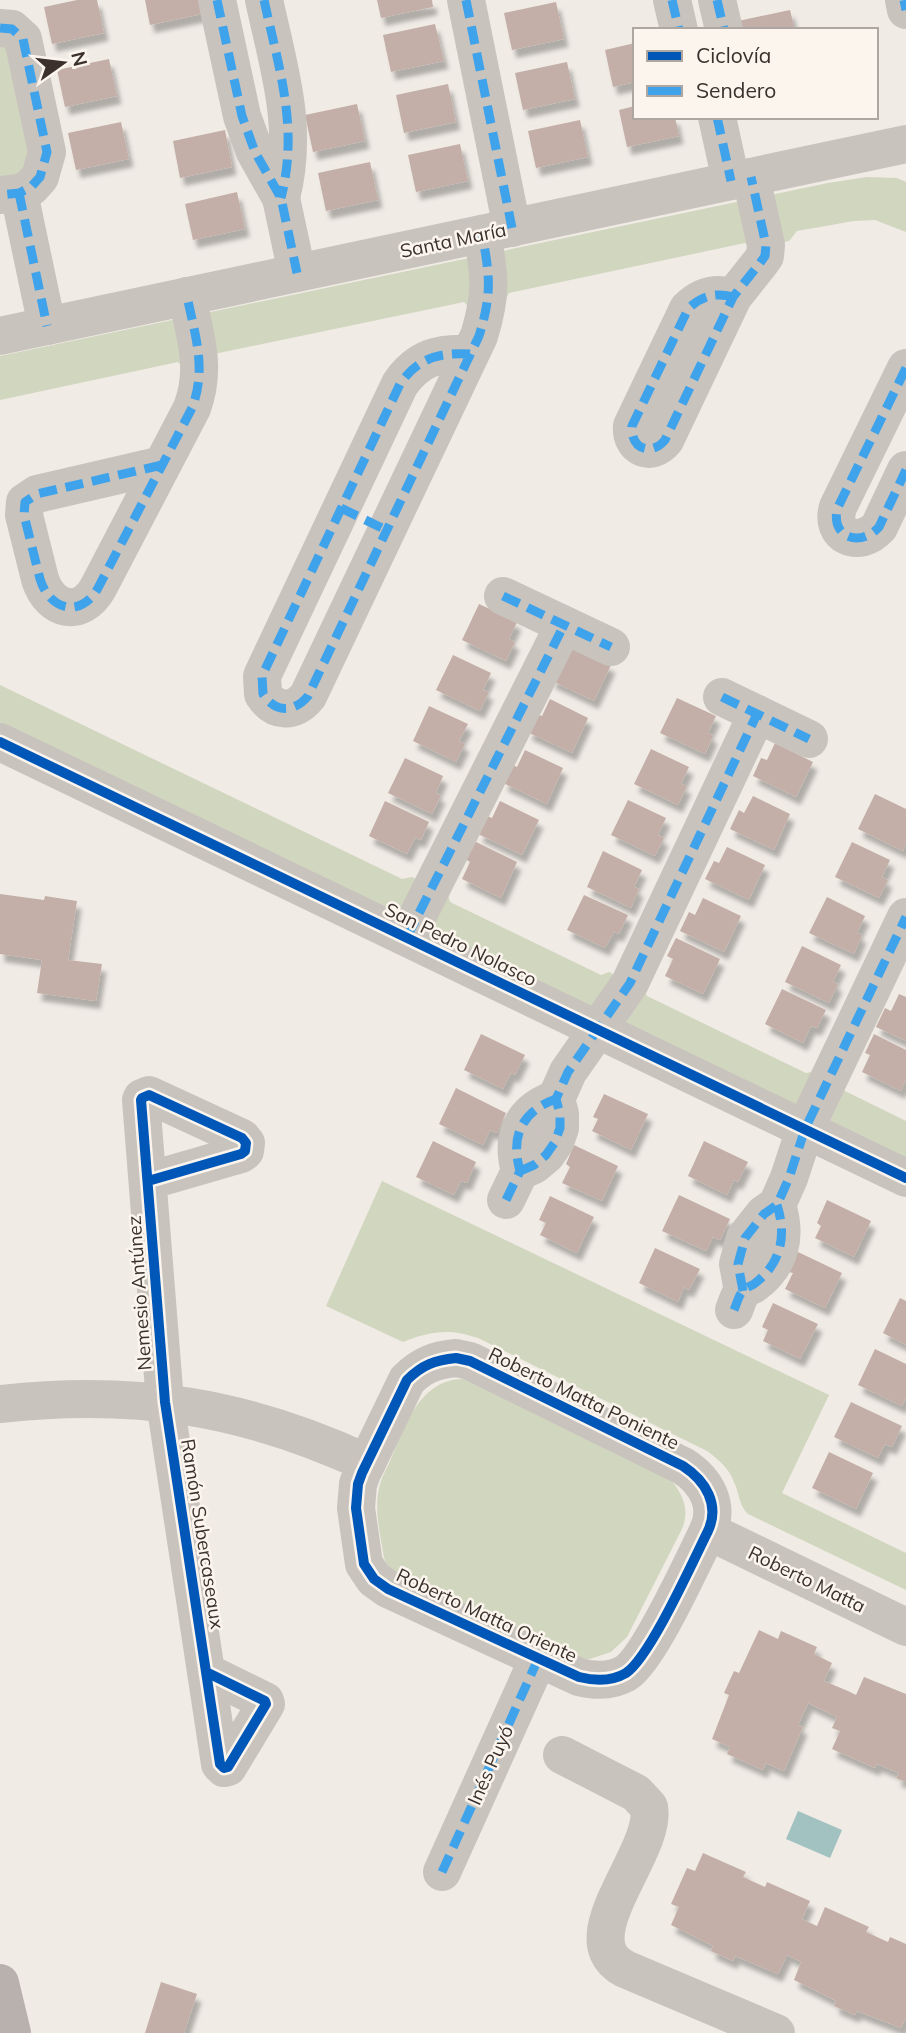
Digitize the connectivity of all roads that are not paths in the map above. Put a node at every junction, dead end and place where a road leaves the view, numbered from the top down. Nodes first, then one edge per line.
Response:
1 (217, 0) edge
2 (264, 0) edge
3 (466, 0) edge
4 (672, 0) edge
5 (717, 0) edge
6 (904, 0) edge
7 (906, 10) edge
8 (0, 28) edge
9 (679, 28) edge
10 (724, 28) edge
11 (718, 119) edge
12 (906, 144) edge
13 (741, 179) junction
14 (9, 194) edge
15 (281, 198) junction
16 (497, 231) junction
17 (297, 273) junction
18 (187, 296) junction
19 (733, 297) dead end
20 (47, 326) junction
21 (0, 336) edge
22 (470, 354) junction
23 (906, 368) edge
24 (162, 466) dead end
25 (906, 470) edge
26 (341, 508) junction
27 (386, 530) junction
28 (503, 596) dead end
29 (564, 625) junction
30 (611, 647) dead end
31 (722, 697) dead end
32 (757, 714) junction
33 (809, 739) dead end
34 (0, 742) edge
35 (906, 917) edge
36 (407, 937) junction
37 (597, 1029) junction
38 (806, 1129) junction
39 (906, 1178) edge
40 (148, 1181) dead end
41 (513, 1185) dead end
42 (738, 1300) dead end
43 (165, 1402) junction
44 (0, 1404) edge
45 (367, 1463) junction
46 (708, 1531) junction
47 (906, 1627) edge
48 (538, 1658) junction
49 (206, 1672) dead end
50 (562, 1755) dead end
51 (442, 1872) dead end
52 (0, 1983) edge
53 (12, 2033) edge
54 (776, 2033) edge

1 - 15 street
2 - 15 street
3 - 16 street
4 - 9 street
5 - 10 street
6 - 7 street
8 - 14 street
11 - 13 street
12 - 13 street, Santa María
13 - 16 street, Santa María
13 - 19 street
14 - 20 street
15 - 17 street
16 - 17 street, Santa María
16 - 22 street
17 - 18 street, Santa María
18 - 20 street, Santa María
18 - 24 street
20 - 21 street, Santa María
22 - 26 street
22 - 27 street
23 - 25 street
26 - 27 street
26 - 27 street
28 - 29 street
29 - 30 street
29 - 36 street
31 - 32 street
32 - 33 street
32 - 37 street
34 - 36 street, San Pedro Nolasco
35 - 38 street
36 - 37 street, San Pedro Nolasco
37 - 38 street, San Pedro Nolasco
37 - 41 street
38 - 39 street, San Pedro Nolasco
38 - 42 street
40 - 43 street, Nemesio Antúnez
43 - 44 street
43 - 45 street
43 - 49 street, Ramón Subercaseaux
45 - 46 street, Roberto Matta Poniente
45 - 48 street, Roberto Matta Oriente
46 - 47 street, Roberto Matta
46 - 48 street, Roberto Matta Oriente
48 - 51 street, Inés Puyó
50 - 54 street
52 - 53 main road

